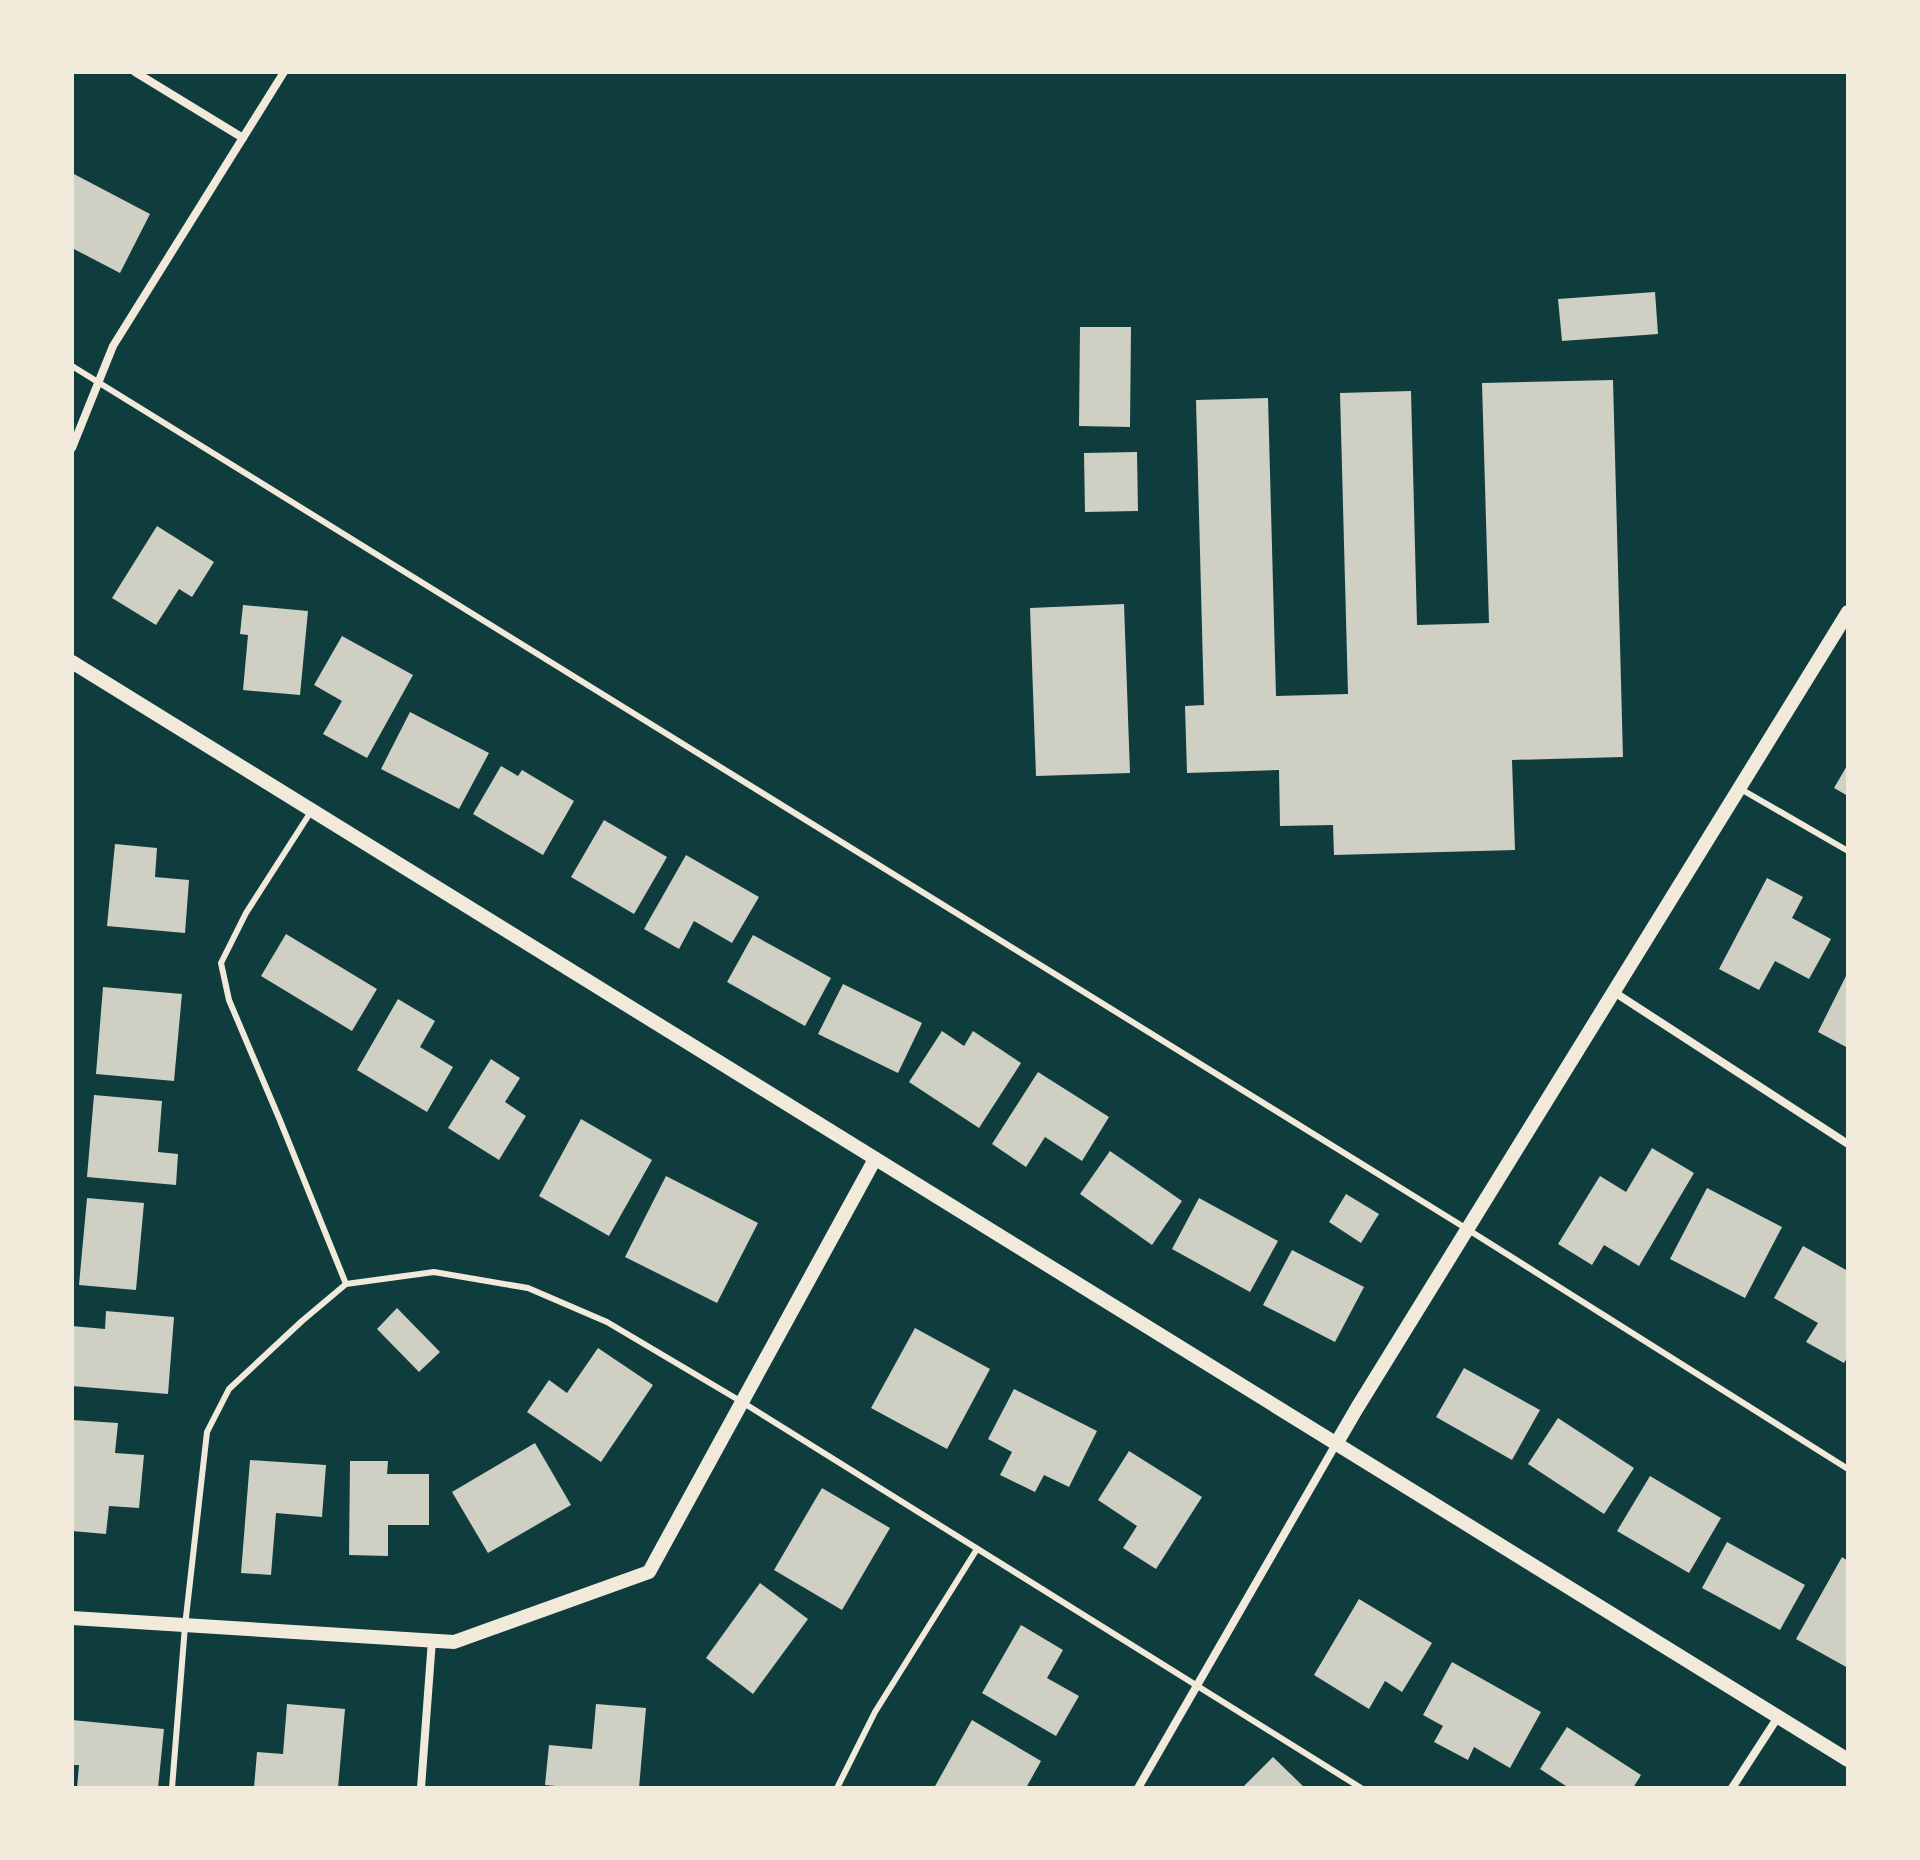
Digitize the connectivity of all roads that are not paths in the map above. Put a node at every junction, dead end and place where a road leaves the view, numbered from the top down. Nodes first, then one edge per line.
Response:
1 (135, 72) edge
2 (284, 72) edge
3 (243, 138) junction
4 (72, 366) edge
5 (98, 383) junction
6 (72, 448) edge
7 (1848, 612) edge
8 (72, 662) edge
9 (1739, 788) junction
10 (312, 810) junction
11 (1848, 851) edge
12 (1614, 992) junction
13 (1848, 1144) edge
14 (875, 1159) junction
15 (1467, 1229) junction
16 (346, 1284) junction
17 (742, 1402) junction
18 (1336, 1444) junction
19 (1848, 1469) edge
20 (977, 1549) junction
21 (72, 1618) edge
22 (185, 1626) junction
23 (432, 1640) junction
24 (1197, 1686) junction
25 (1778, 1717) junction
26 (1848, 1760) edge
27 (172, 1788) edge
28 (421, 1788) edge
29 (837, 1788) edge
30 (1138, 1788) edge
31 (1361, 1788) edge
32 (1732, 1788) edge

1 - 3 street
2 - 3 street
3 - 5 street
4 - 5 lane
5 - 6 street
5 - 15 lane
7 - 9 street
8 - 10 street
9 - 11 lane
9 - 12 street
10 - 14 street
10 - 16 lane
12 - 13 street
12 - 15 street
14 - 17 street
14 - 18 street
15 - 18 street
15 - 19 lane
16 - 17 lane
16 - 22 lane
17 - 20 lane
17 - 23 street
18 - 24 street
18 - 25 street
20 - 24 lane
20 - 29 lane
21 - 22 street
22 - 23 street
22 - 27 lane
23 - 28 street
24 - 30 street
24 - 31 lane
25 - 26 street
25 - 32 street

